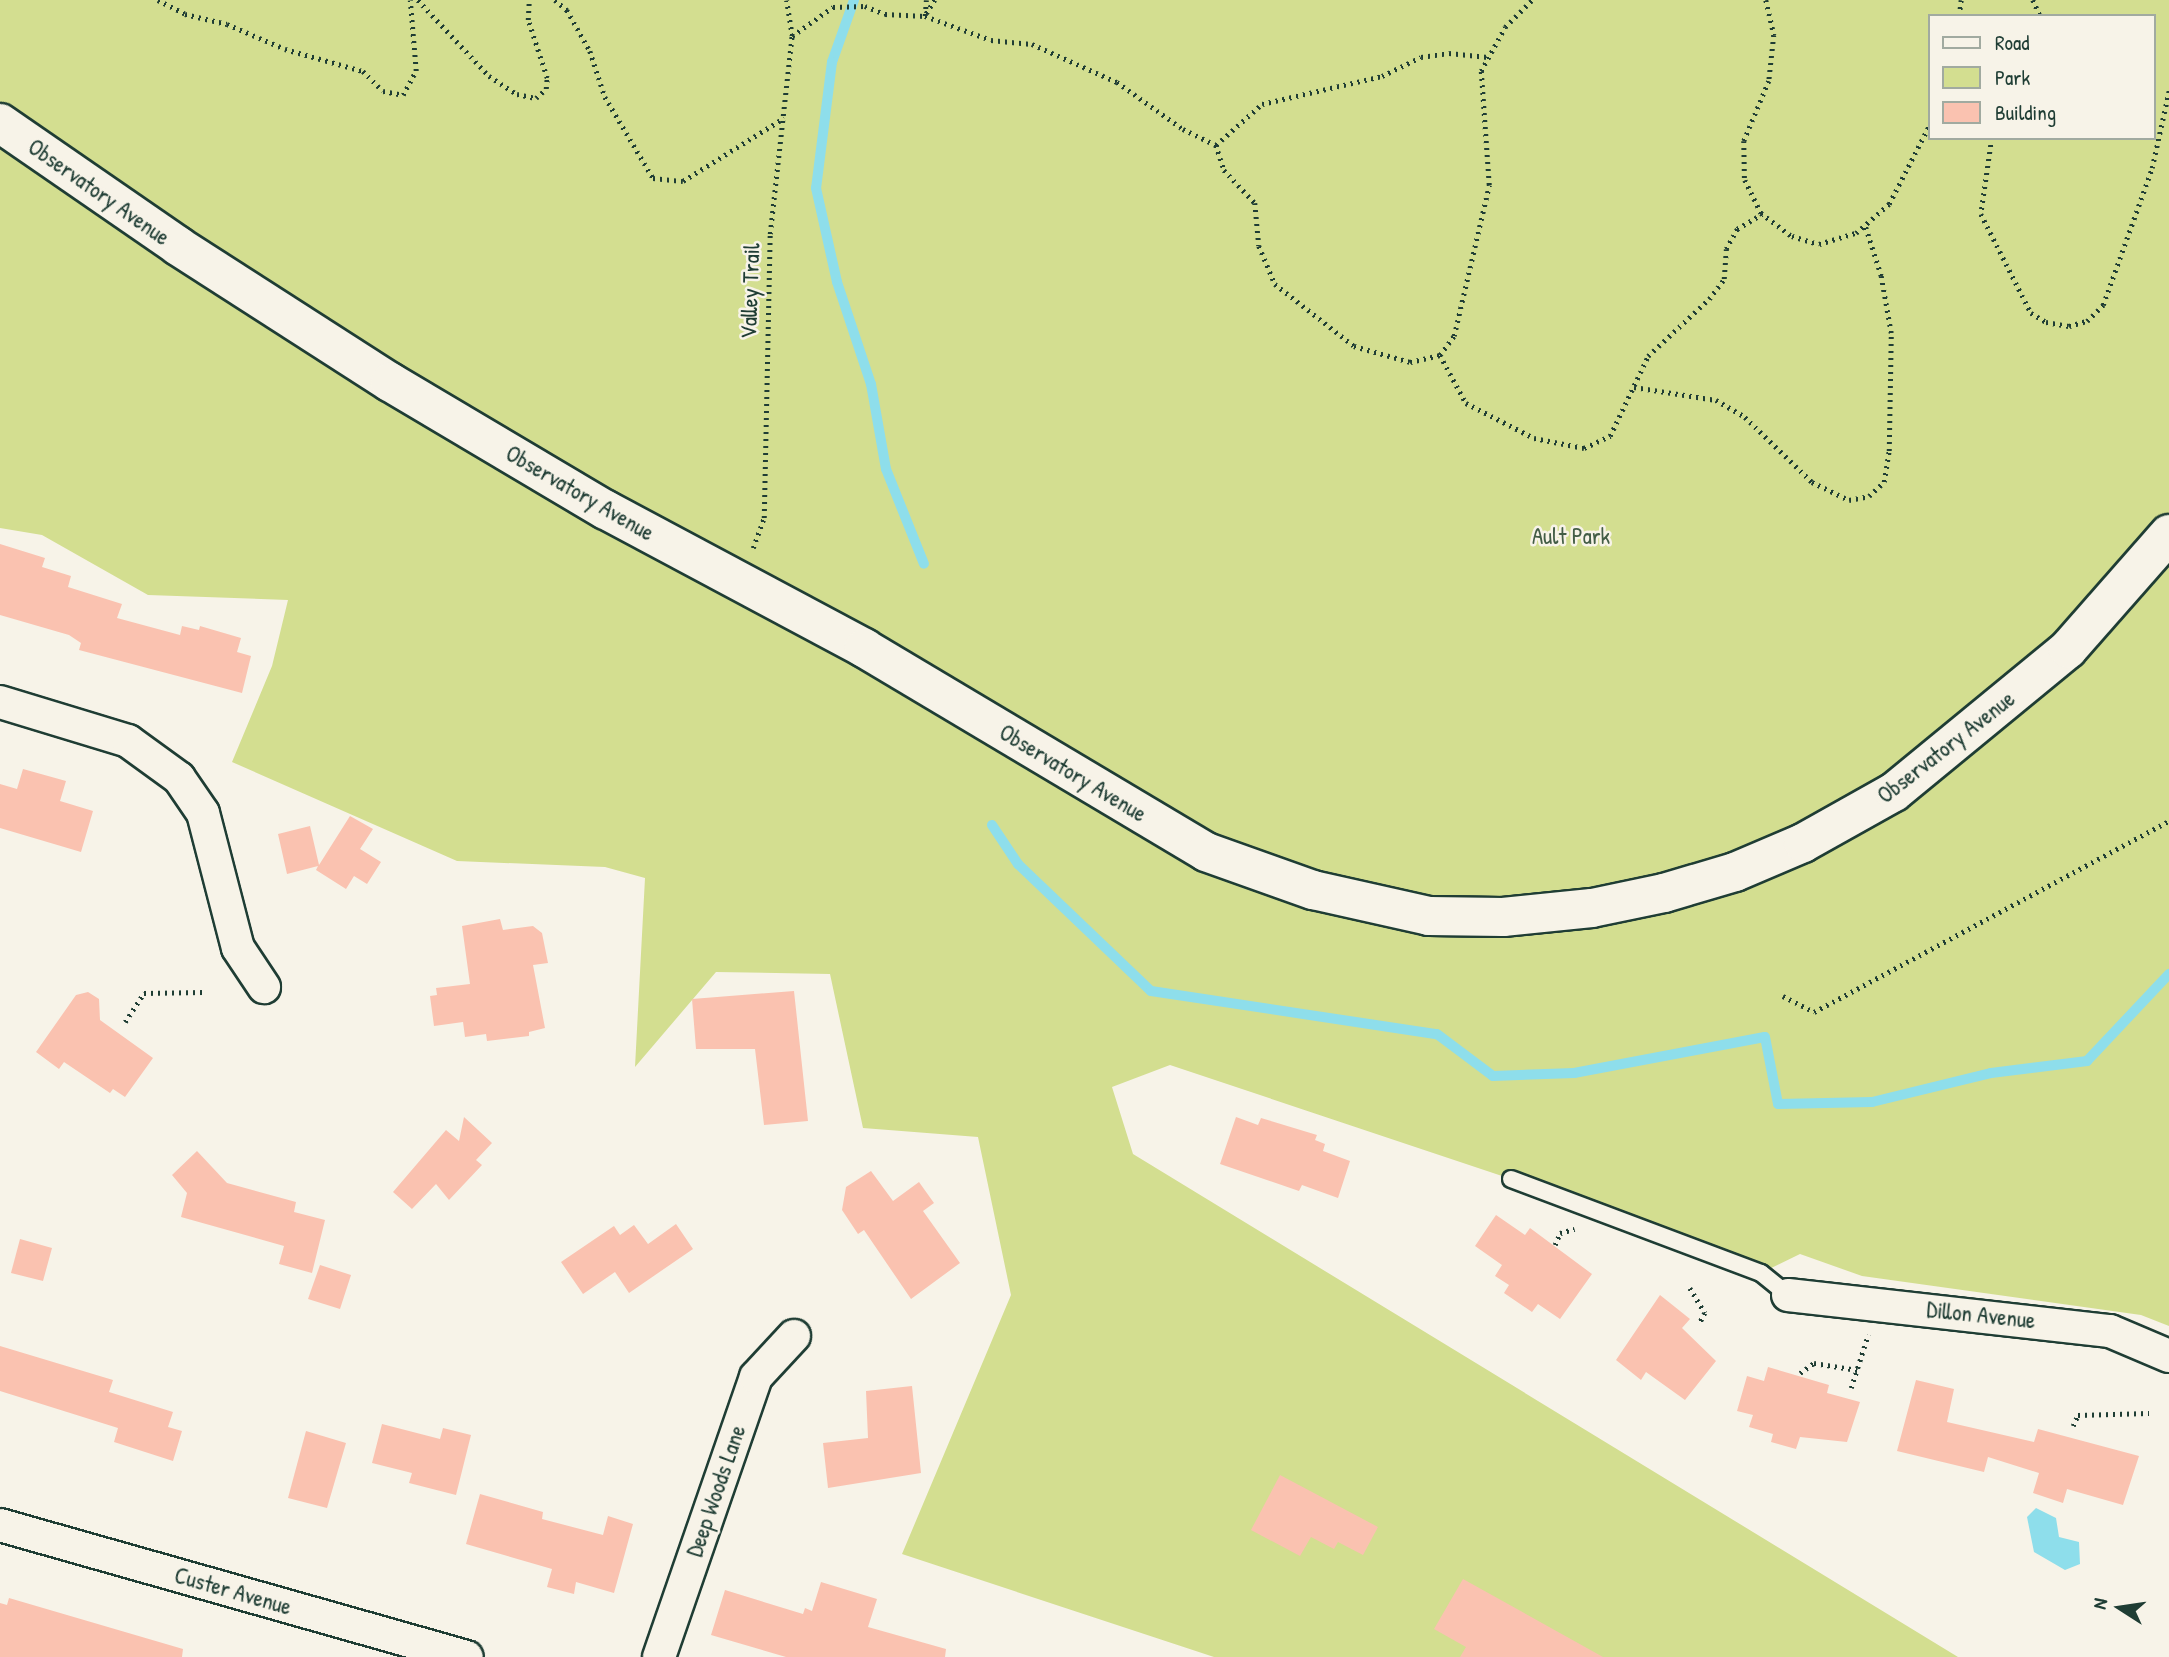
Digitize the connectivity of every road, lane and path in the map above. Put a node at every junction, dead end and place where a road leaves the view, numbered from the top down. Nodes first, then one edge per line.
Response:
1 (158, 0) edge
2 (410, 0) edge
3 (418, 0) edge
4 (529, 0) edge
5 (555, 0) edge
6 (786, 0) edge
7 (926, 0) edge
8 (934, 0) edge
9 (1532, 0) edge
10 (1766, 0) edge
11 (925, 16) junction
12 (792, 36) junction
13 (1488, 57) junction
14 (2169, 91) edge
15 (785, 117) junction
16 (0, 123) edge
17 (1927, 130) edge
18 (1992, 140) edge
19 (1216, 145) junction
20 (1762, 214) junction
21 (1865, 226) junction
22 (1440, 355) junction
23 (1634, 387) junction
24 (2169, 534) edge
25 (740, 582) junction
26 (0, 702) edge
27 (2169, 821) edge
28 (264, 988) dead end
29 (204, 992) dead end
30 (1783, 996) dead end
31 (125, 1021) dead end
32 (1511, 1179) dead end
33 (1690, 1288) dead end
34 (1787, 1294) joint
35 (1878, 1304) junction
36 (1699, 1325) dead end
37 (794, 1336) dead end
38 (2169, 1356) edge
39 (1857, 1370) junction
40 (1800, 1373) dead end
41 (1851, 1388) dead end
42 (2149, 1413) dead end
43 (2073, 1426) dead end
44 (0, 1525) edge
45 (467, 1657) edge
46 (659, 1657) edge

1 - 2 path
3 - 4 path
5 - 15 path
6 - 12 path, Valley Trail
7 - 11 path
8 - 11 path
9 - 13 path
10 - 20 path
11 - 12 path
11 - 19 path
12 - 15 path, Valley Trail
13 - 19 path
13 - 22 path
14 - 18 path
15 - 25 path, Valley Trail
16 - 25 street, Observatory Avenue
17 - 21 path
19 - 22 path
20 - 21 path
20 - 23 path
21 - 23 path
22 - 23 path
24 - 25 street, Observatory Avenue
26 - 28 street
27 - 30 path
29 - 31 path
32 - 34 lane
33 - 36 path
34 - 35 street, Dillon Avenue
35 - 38 street, Dillon Avenue
35 - 39 path
37 - 46 street, Deep Woods Lane
39 - 40 path
39 - 41 path
42 - 43 path
44 - 45 street, Custer Avenue

